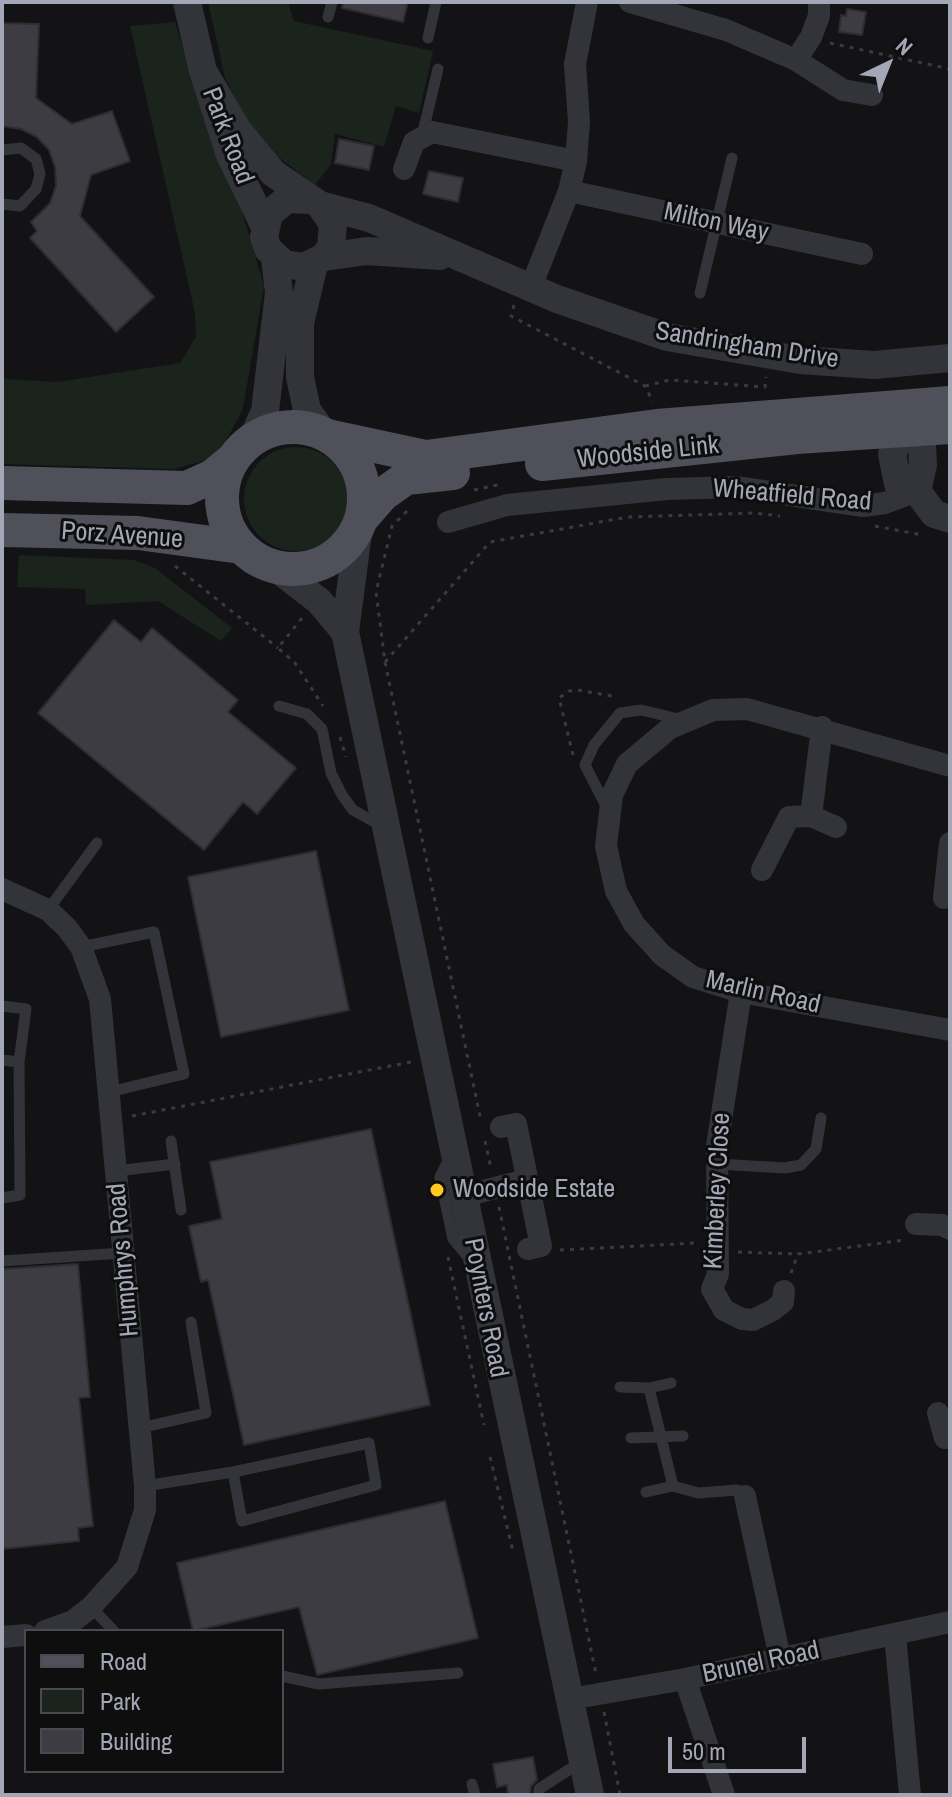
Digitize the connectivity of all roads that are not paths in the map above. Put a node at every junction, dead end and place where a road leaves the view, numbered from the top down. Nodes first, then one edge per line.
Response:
1 (187, 2) edge
2 (332, 2) edge
3 (436, 2) edge
4 (587, 2) edge
5 (630, 2) edge
6 (819, 2) edge
7 (328, 17) dead end
8 (428, 38) dead end
9 (796, 60) junction
10 (438, 69) dead end
11 (203, 71) junction
12 (872, 95) dead end
13 (422, 136) junction
14 (2, 150) edge
15 (732, 158) dead end
16 (576, 161) junction
17 (404, 169) dead end
18 (569, 191) junction
19 (316, 202) junction
20 (2, 204) edge
21 (717, 223) junction
22 (264, 225) junction
23 (862, 254) dead end
24 (275, 258) junction
25 (460, 258) junction
26 (319, 260) junction
27 (700, 293) dead end
28 (523, 294) junction
29 (950, 358) edge
30 (950, 403) edge
31 (904, 417) junction
32 (950, 427) edge
33 (326, 435) junction
34 (241, 450) junction
35 (2, 483) edge
36 (917, 491) junction
37 (950, 519) edge
38 (360, 522) junction
39 (448, 522) dead end
40 (2, 530) edge
41 (241, 547) junction
42 (276, 568) junction
43 (345, 632) junction
44 (279, 706) dead end
45 (683, 720) junction
46 (822, 727) junction
47 (950, 766) edge
48 (608, 811) junction
49 (811, 816) junction
50 (836, 827) dead end
51 (386, 828) junction
52 (97, 843) dead end
53 (950, 843) edge
54 (762, 870) dead end
55 (2, 889) edge
56 (944, 898) dead end
57 (48, 910) junction
58 (81, 947) junction
59 (741, 992) junction
60 (2, 1006) edge
61 (950, 1030) edge
62 (2, 1060) edge
63 (19, 1062) junction
64 (109, 1092) junction
65 (821, 1118) dead end
66 (501, 1127) dead end
67 (171, 1141) dead end
68 (452, 1153) junction
69 (175, 1164) junction
70 (717, 1164) junction
71 (116, 1171) junction
72 (527, 1180) junction
73 (463, 1196) junction
74 (2, 1198) edge
75 (181, 1210) dead end
76 (916, 1224) road end
77 (950, 1229) edge
78 (535, 1248) road end
79 (123, 1253) junction
80 (2, 1261) edge
81 (476, 1267) junction
82 (784, 1291) road end
83 (191, 1322) dead end
84 (671, 1383) dead end
85 (620, 1387) dead end
86 (649, 1388) junction
87 (938, 1413) dead end
88 (140, 1428) junction
89 (683, 1436) dead end
90 (661, 1437) junction
91 (950, 1437) edge
92 (631, 1438) dead end
93 (233, 1472) junction
94 (145, 1486) junction
95 (673, 1486) junction
96 (646, 1492) dead end
97 (745, 1496) joint
98 (91, 1607) junction
99 (950, 1622) edge
100 (51, 1629) edge
101 (112, 1629) edge
102 (24, 1635) edge
103 (895, 1635) junction
104 (2, 1637) edge
105 (780, 1658) junction
106 (458, 1673) dead end
107 (284, 1676) edge
108 (685, 1679) junction
109 (570, 1699) junction
110 (583, 1761) junction
111 (539, 1795) edge
112 (590, 1795) edge
113 (724, 1795) edge
114 (910, 1795) edge

1 - 11 street
2 - 7 lane
3 - 8 lane
4 - 16 street
5 - 9 street
6 - 9 street
9 - 12 street
10 - 13 lane
11 - 19 street, Park Road
11 - 22 street, Park Road
13 - 16 street
13 - 17 street
14 - 20 lane
15 - 21 lane
16 - 18 street
18 - 21 street, Milton Way
18 - 28 street
19 - 22 street
19 - 25 street, Sandringham Drive
19 - 26 street
21 - 23 street, Milton Way
21 - 27 lane
22 - 24 street
24 - 26 street
24 - 34 street
25 - 26 street, Sandringham Drive
25 - 28 street, Sandringham Drive
26 - 33 street
28 - 29 street, Sandringham Drive
30 - 31 main road, Woodside Link
31 - 32 main road, Woodside Link
31 - 33 main road, Woodside Link
31 - 36 street
31 - 38 main road, Woodside Link
33 - 34 main road
33 - 38 main road
34 - 35 main road, Porz Avenue
34 - 41 main road
36 - 37 street
36 - 39 street, Wheatfield Road
38 - 42 main road
38 - 43 street, Poynters Road
40 - 41 main road, Porz Avenue
41 - 42 main road
42 - 43 street, Poynters Road
43 - 51 street, Poynters Road
44 - 51 lane
45 - 46 street, Marlin Road
45 - 48 street, Marlin Road
45 - 48 lane
46 - 47 street, Marlin Road
46 - 49 street
48 - 59 street, Marlin Road
49 - 50 street
49 - 54 street
51 - 68 street, Poynters Road
52 - 57 lane
53 - 56 street
55 - 57 street, Humphrys Road
57 - 58 street, Humphrys Road
58 - 64 street, Humphrys Road
58 - 64 lane
59 - 61 street, Marlin Road
59 - 70 street, Kimberley Close
60 - 63 lane
62 - 63 lane
63 - 74 lane
64 - 71 street, Humphrys Road
65 - 70 lane
66 - 72 street
67 - 69 lane
68 - 73 street, Poynters Road
68 - 81 lane
69 - 71 lane
69 - 75 lane
70 - 82 street, Kimberley Close
71 - 79 street, Humphrys Road
72 - 73 street
72 - 78 street
73 - 81 street, Poynters Road
76 - 77 street
79 - 80 lane
79 - 88 street, Humphrys Road
81 - 109 street, Poynters Road
83 - 88 lane
84 - 86 lane
85 - 86 lane
86 - 90 lane
87 - 91 street
88 - 94 street, Humphrys Road
89 - 90 lane
90 - 92 lane
90 - 95 lane
93 - 93 lane
93 - 94 lane
94 - 98 street, Humphrys Road
95 - 96 lane
95 - 97 lane
97 - 105 street
98 - 100 street, Humphrys Road
98 - 101 lane
99 - 103 street, Brunel Road
102 - 104 street
103 - 105 street, Brunel Road
103 - 114 street
105 - 108 street, Brunel Road
106 - 107 lane
108 - 109 street, Brunel Road
108 - 113 street
109 - 110 street, Poynters Road
110 - 111 lane
110 - 112 street, Poynters Road

